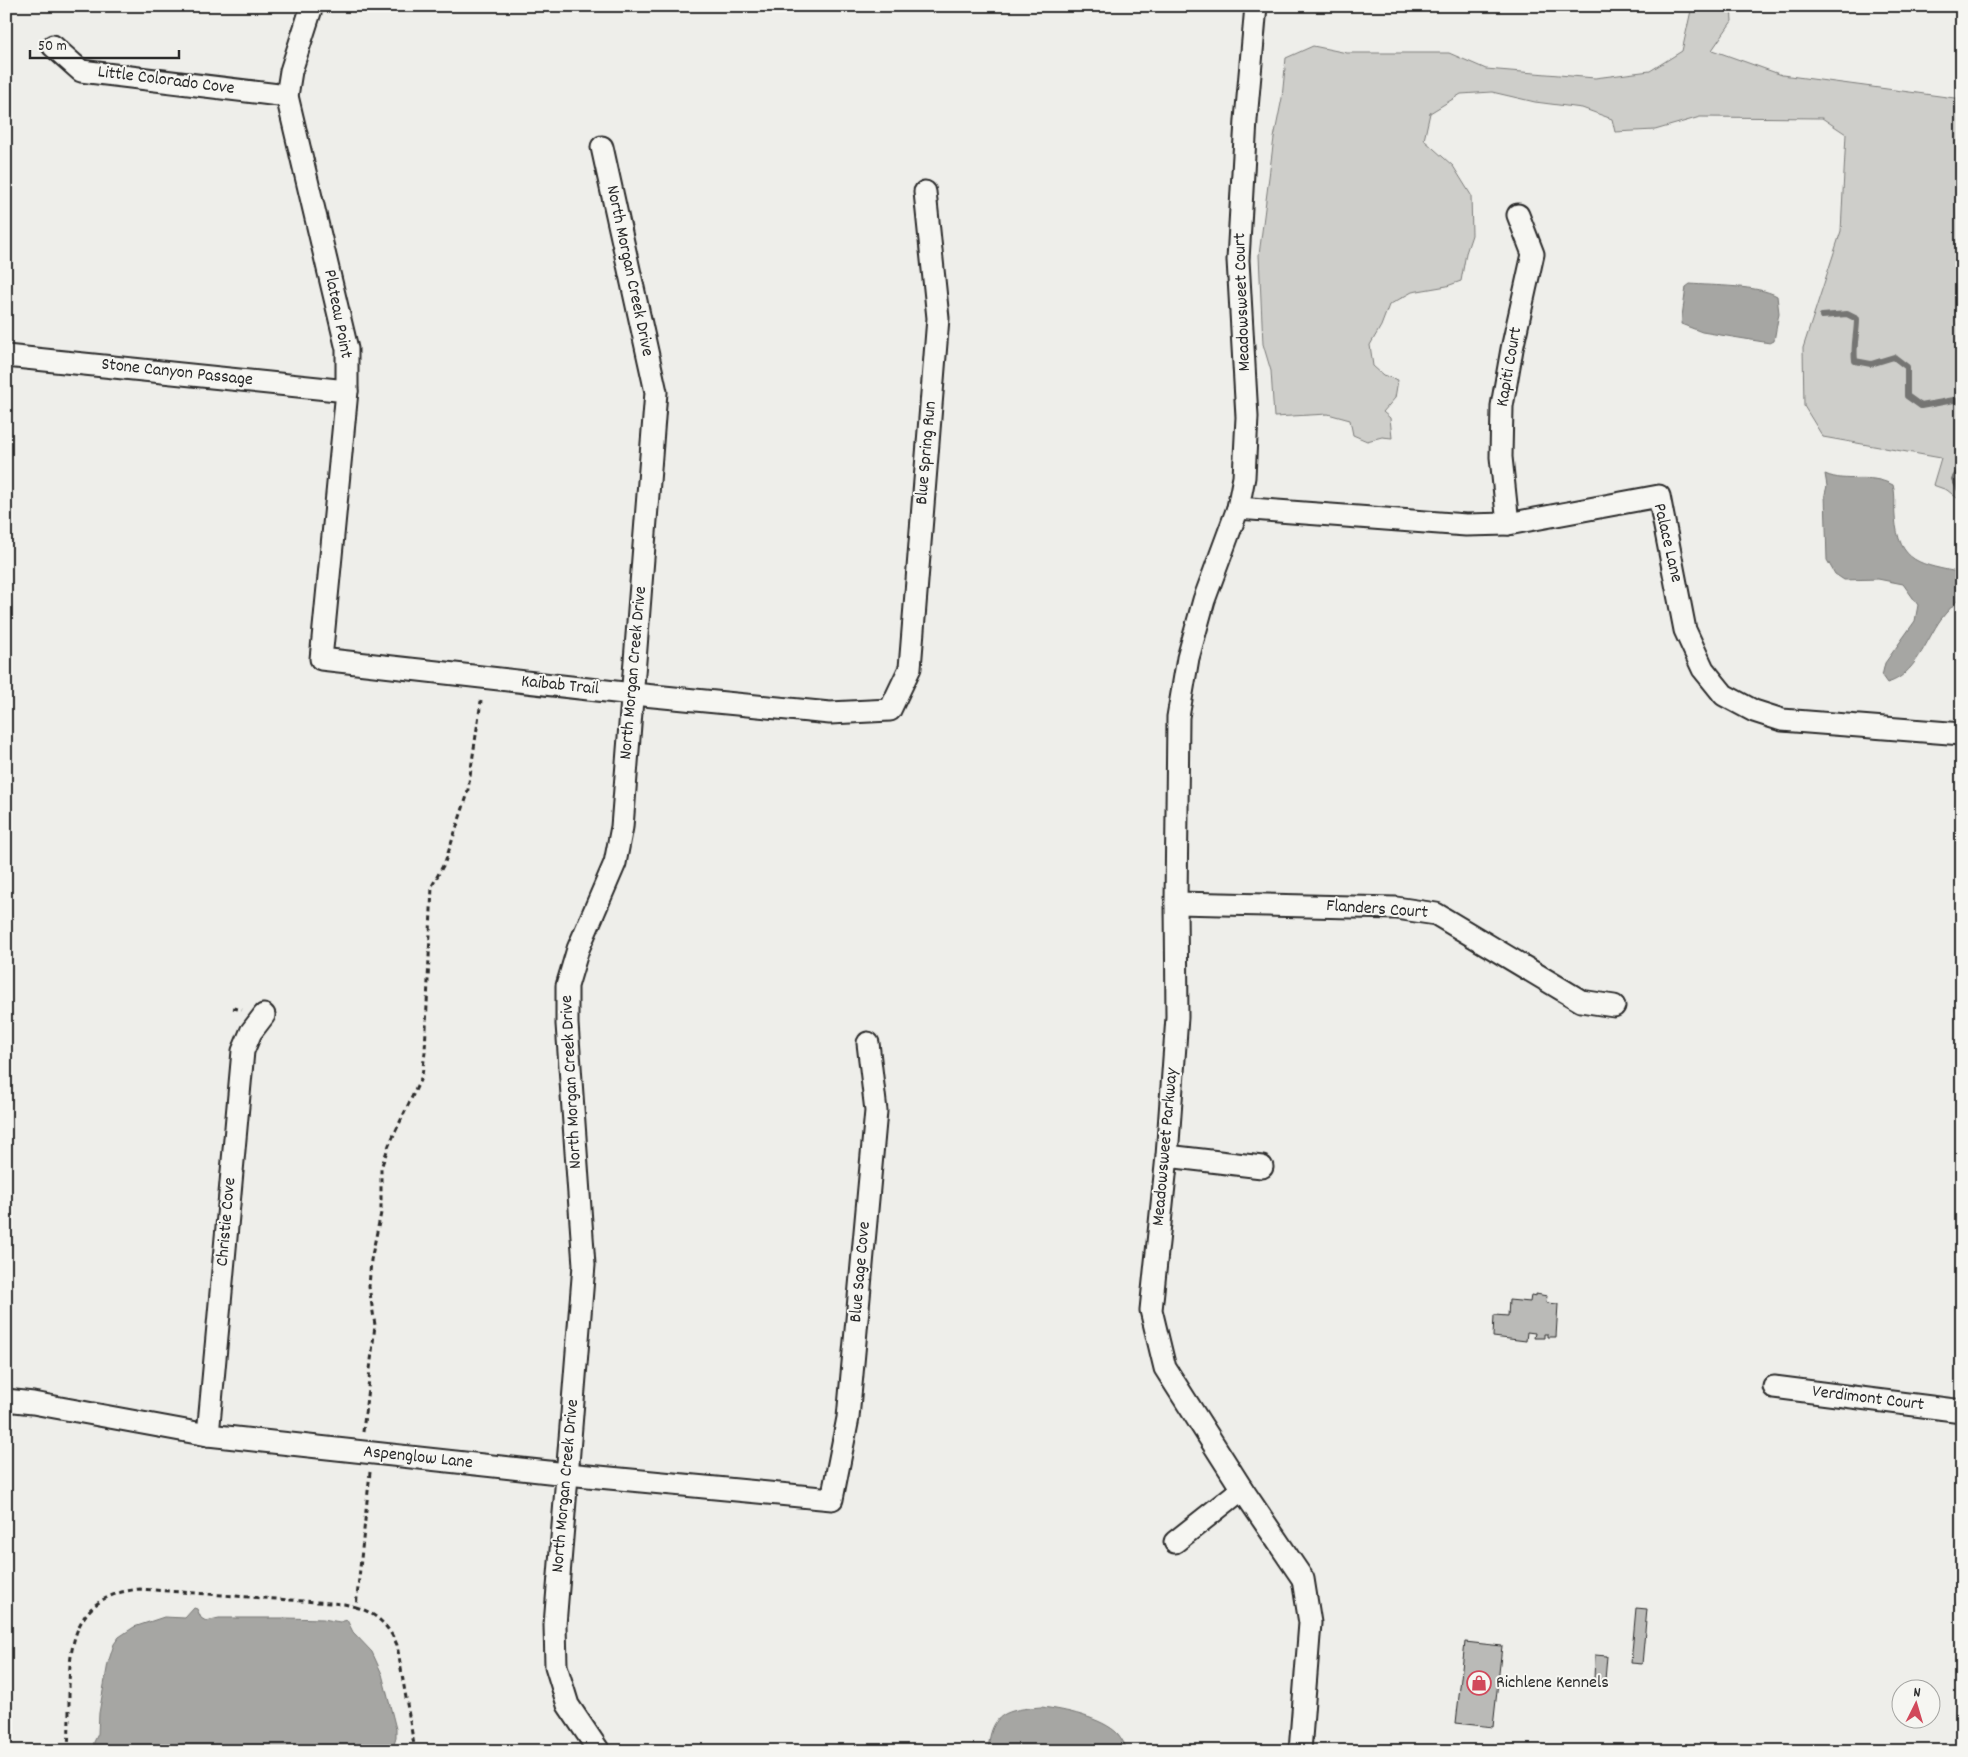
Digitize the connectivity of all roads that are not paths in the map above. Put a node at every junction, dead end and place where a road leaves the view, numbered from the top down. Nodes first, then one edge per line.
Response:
1 (312, 6) edge
2 (1256, 6) edge
3 (53, 46) dead end
4 (287, 96) junction
5 (602, 147) dead end
6 (925, 192) dead end
7 (1518, 215) dead end
8 (6, 356) edge
9 (347, 391) junction
10 (1238, 508) junction
11 (1508, 524) junction
12 (321, 659) joint
13 (633, 694) junction
14 (890, 710) joint
15 (1962, 734) edge
16 (1176, 903) junction
17 (1614, 1006) dead end
18 (264, 1015) dead end
19 (868, 1043) dead end
20 (1167, 1156) junction
21 (1262, 1167) dead end
22 (1774, 1388) dead end
23 (6, 1400) edge
24 (1962, 1411) edge
25 (208, 1436) junction
26 (567, 1474) junction
27 (1242, 1489) junction
28 (832, 1499) joint
29 (1175, 1542) dead end
30 (599, 1751) edge
31 (1300, 1751) edge

1 - 4 street, Plateau Point
2 - 10 street, Meadowsweet Court
3 - 4 street, Little Colorado Cove
4 - 9 street, Plateau Point
5 - 13 street, North Morgan Creek Drive
6 - 14 street, Blue Spring Run
7 - 11 street, Kapiti Court
8 - 9 street, Stone Canyon Passage
9 - 12 street, Plateau Point
10 - 11 street, Palace Lane
10 - 16 street, Meadowsweet Parkway
11 - 15 street, Palace Lane
12 - 13 street, Kaibab Trail
13 - 14 street, Kaibab Trail
13 - 26 street, North Morgan Creek Drive
16 - 17 street, Flanders Court
16 - 20 street, Meadowsweet Parkway
18 - 25 street, Christie Cove
19 - 28 street, Blue Sage Cove
20 - 21 street
20 - 27 street, Meadowsweet Parkway
22 - 24 street, Verdimont Court
23 - 25 street, Aspenglow Lane
25 - 26 street, Aspenglow Lane
26 - 28 street, Aspenglow Lane
26 - 30 street, North Morgan Creek Drive
27 - 29 street
27 - 31 street, Meadowsweet Parkway

